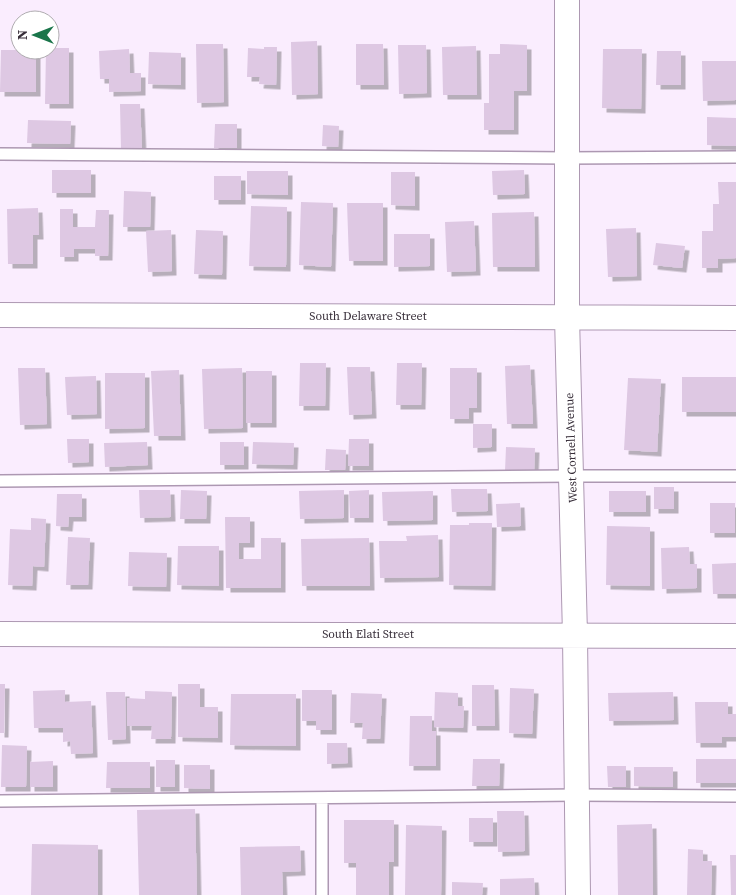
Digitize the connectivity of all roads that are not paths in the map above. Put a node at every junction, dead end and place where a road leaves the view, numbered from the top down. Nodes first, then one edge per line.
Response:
1 (567, 0) edge
2 (0, 154) edge
3 (736, 157) edge
4 (567, 158) junction
5 (0, 315) edge
6 (567, 317) junction
7 (736, 318) edge
8 (572, 476) junction
9 (736, 476) edge
10 (0, 481) edge
11 (0, 634) edge
12 (575, 635) junction
13 (736, 636) edge
14 (576, 795) junction
15 (736, 796) edge
16 (322, 798) junction
17 (0, 801) edge
18 (322, 895) edge
19 (578, 895) edge

1 - 4 street, West Cornell Avenue
2 - 4 lane
3 - 4 lane
4 - 6 street, West Cornell Avenue
5 - 6 street, South Delaware Street
6 - 7 street, South Delaware Street
6 - 8 street, West Cornell Avenue
8 - 9 lane
8 - 10 lane
8 - 12 street, West Cornell Avenue
11 - 12 street, South Elati Street
12 - 13 street, South Elati Street
12 - 14 street, West Cornell Avenue
14 - 15 lane
14 - 16 lane
14 - 19 street, West Cornell Avenue
16 - 17 lane
16 - 18 lane

